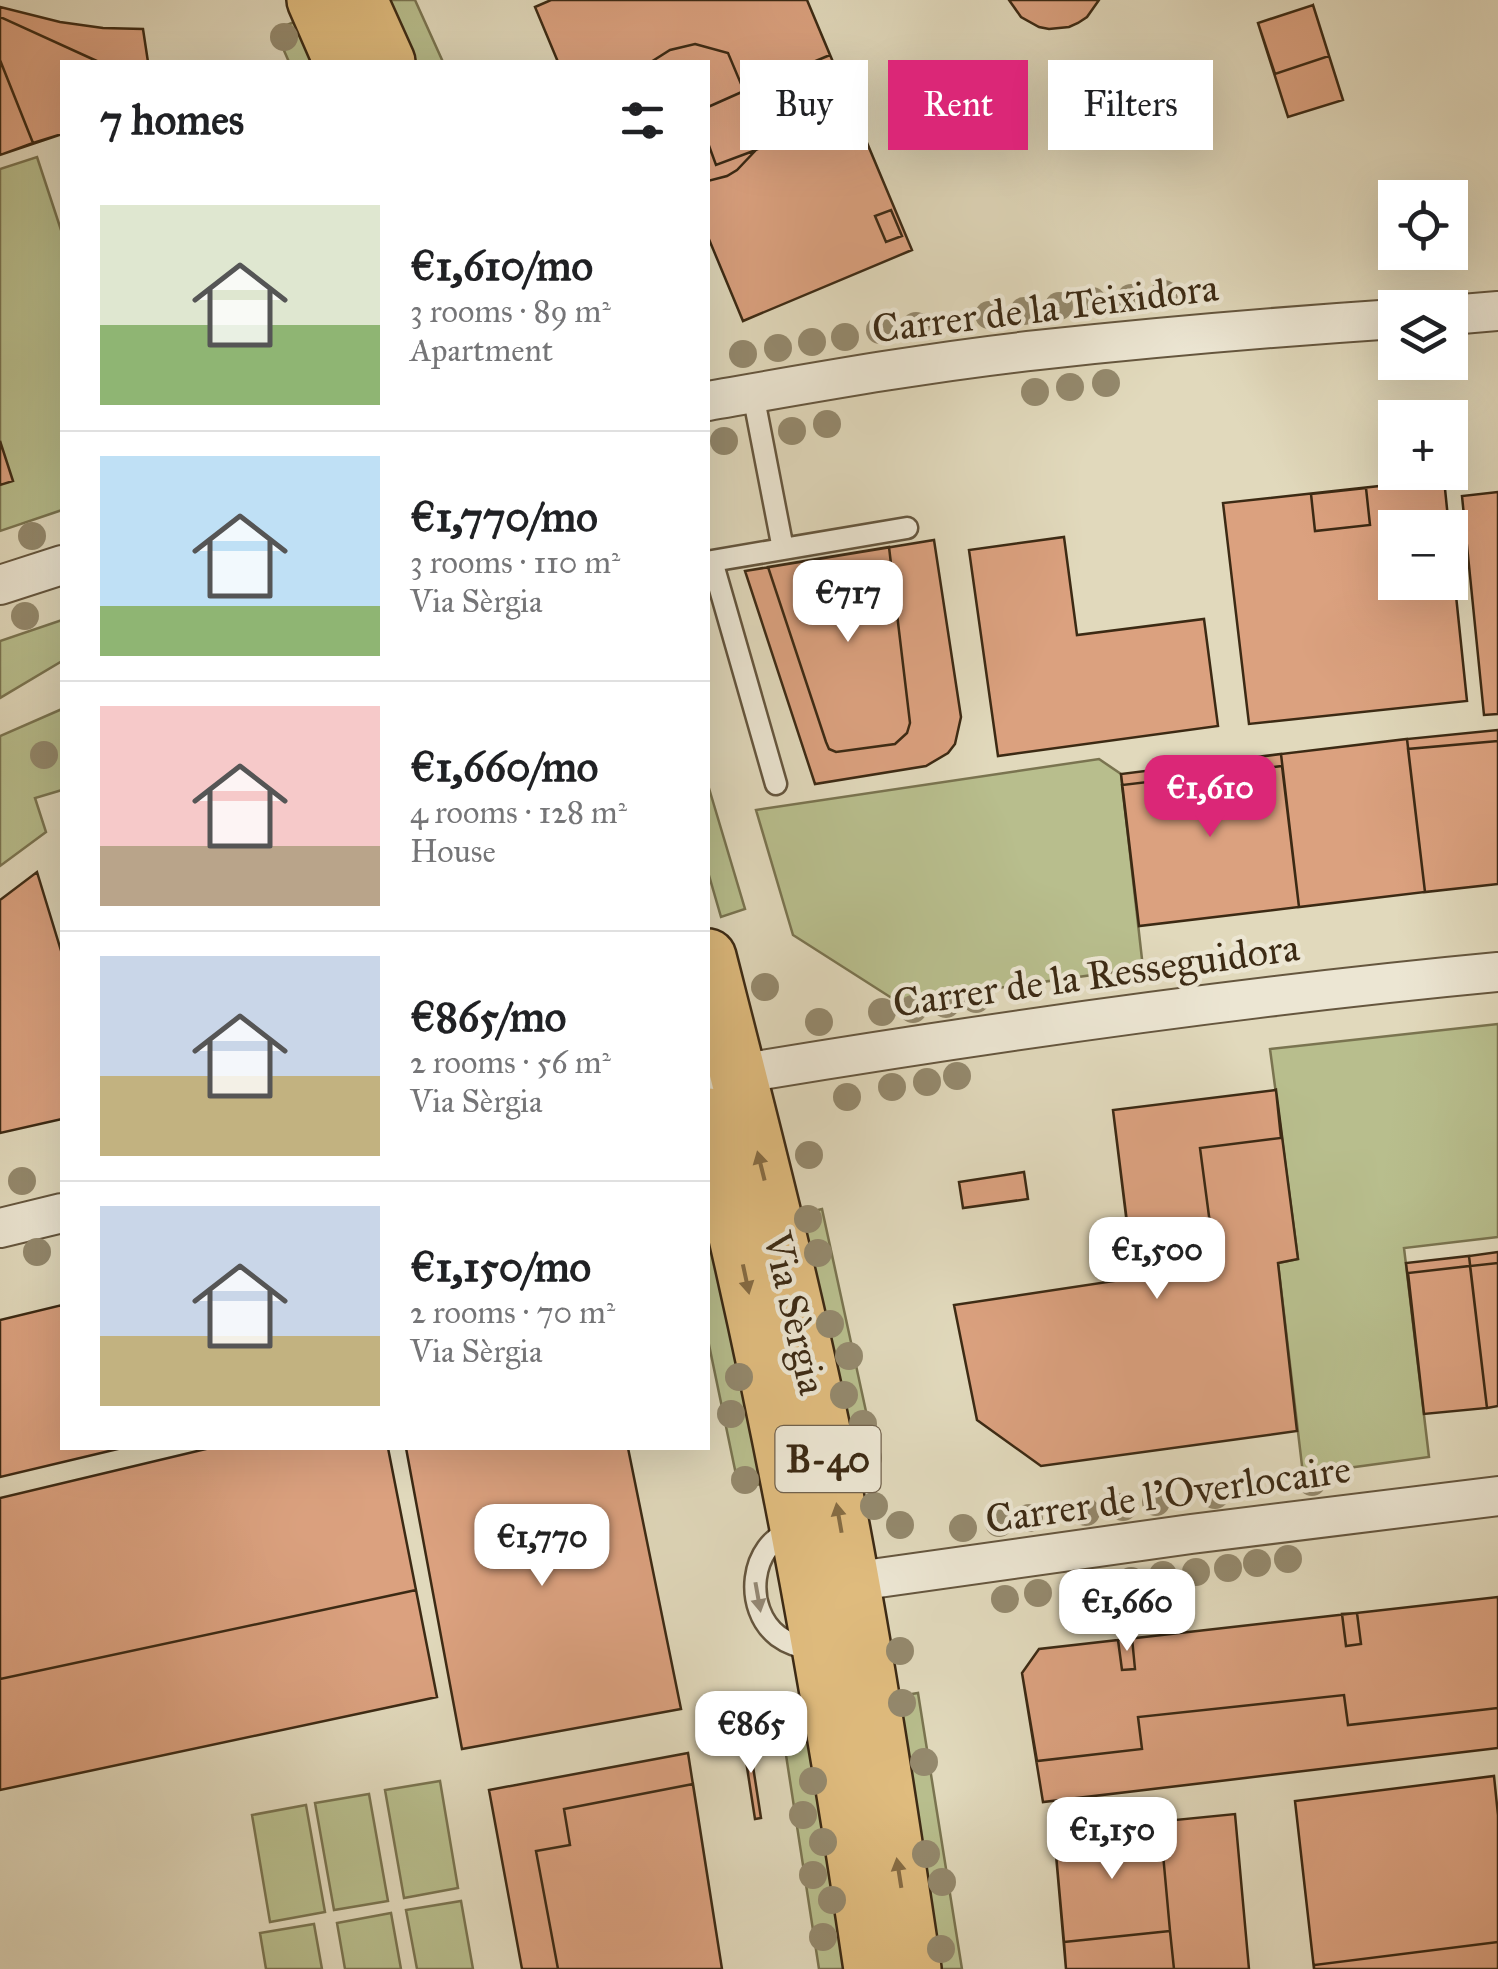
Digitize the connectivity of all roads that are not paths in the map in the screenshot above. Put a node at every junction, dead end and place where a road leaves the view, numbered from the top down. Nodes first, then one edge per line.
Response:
1 (315, 0) edge
2 (359, 0) edge
3 (341, 60) edge
4 (386, 60) edge
5 (1498, 311) edge
6 (1468, 314) edge
7 (1378, 320) edge
8 (753, 394) junction
9 (710, 402) edge
10 (908, 528) dead end
11 (782, 549) junction
12 (60, 565) edge
13 (0, 586) edge
14 (776, 784) dead end
15 (1498, 972) edge
16 (710, 984) edge
17 (718, 1090) edge
18 (60, 1213) edge
19 (0, 1228) edge
20 (1498, 1496) edge
21 (850, 1582) junction
22 (872, 1969) edge
23 (913, 1969) edge

1 - 3 main road
2 - 4 main road
5 - 6 street
7 - 8 street, Carrer de la Teixidora
8 - 9 street, Carrer de la Teixidora
8 - 11 lane
10 - 11 lane
11 - 14 lane
12 - 13 street
15 - 17 street, Carrer de la Resseguidora
16 - 17 main road, Via Sèrgia / B-40
21 -> 17 main road, Via Sèrgia / B-40
17 -> 22 main road, Via Sèrgia / B-40
18 - 19 street
20 - 21 street, Carrer de l'Overlocaire
23 -> 21 main road, Via Sèrgia / B-40

